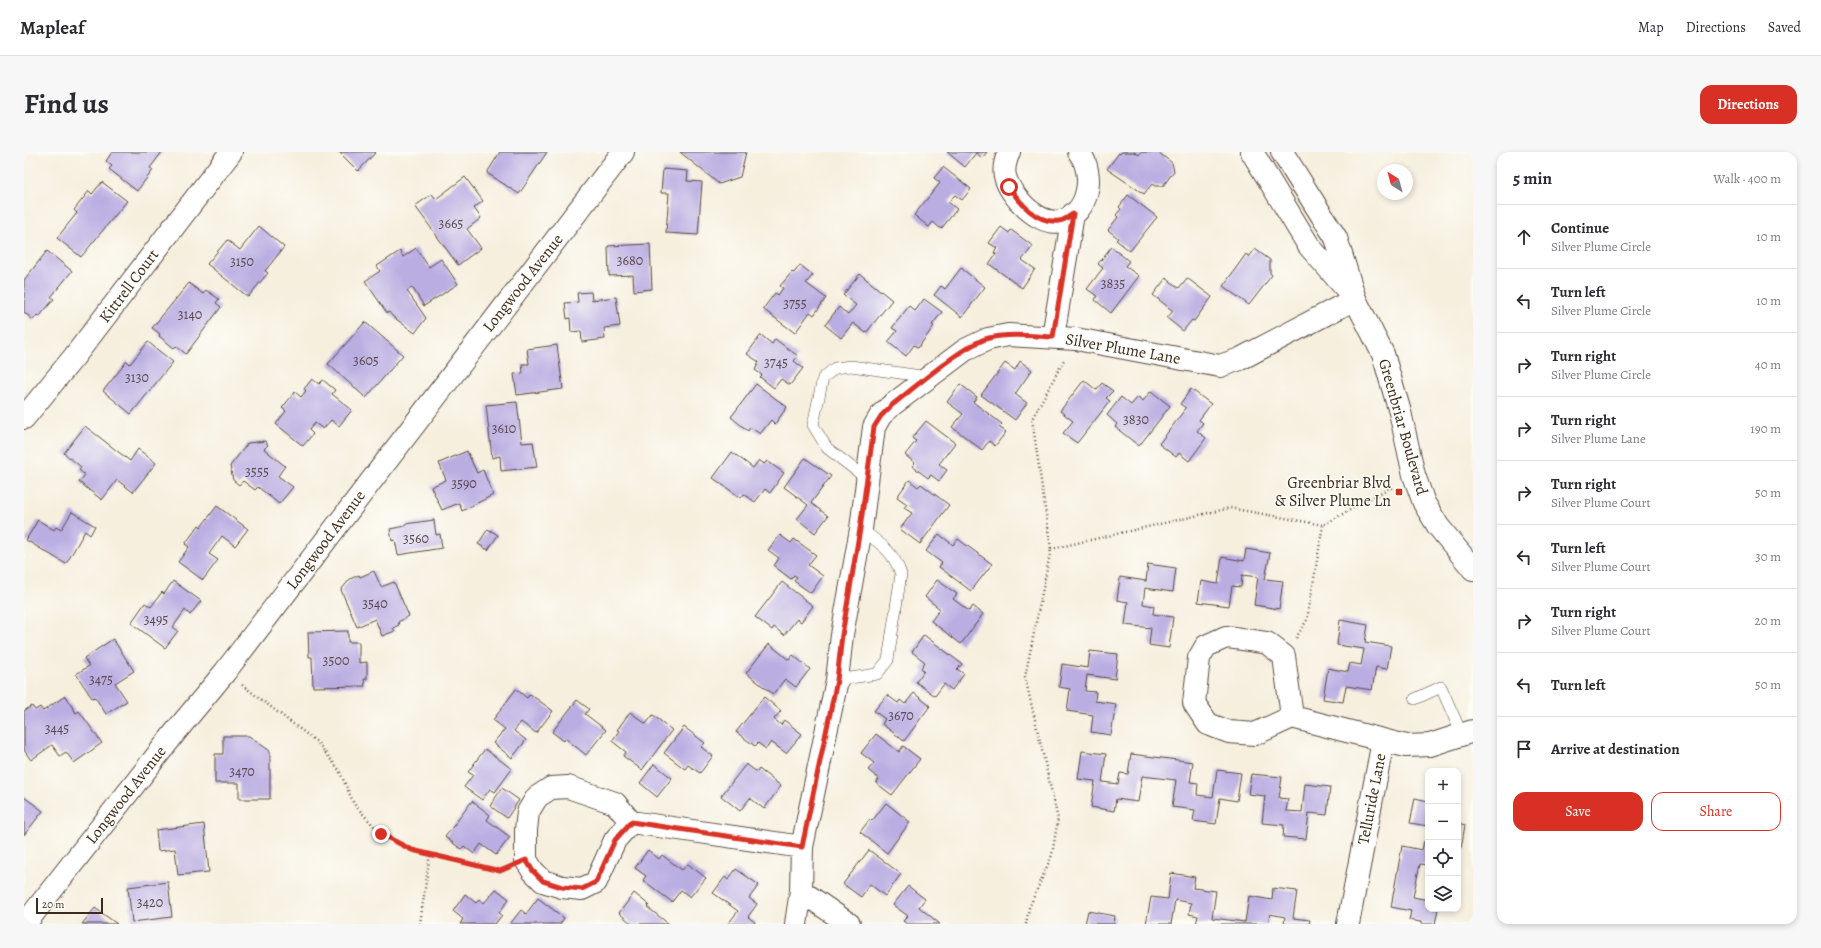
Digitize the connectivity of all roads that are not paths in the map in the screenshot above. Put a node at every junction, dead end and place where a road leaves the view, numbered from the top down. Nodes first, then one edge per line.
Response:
1 (231, 152) edge
2 (623, 152) edge
3 (1009, 152) edge
4 (1079, 152) edge
5 (1252, 152) edge
6 (1282, 152) edge
7 (1073, 214) junction
8 (1355, 299) junction
9 (1053, 337) junction
10 (928, 378) junction
11 (24, 418) edge
12 (867, 479) junction
13 (860, 529) junction
14 (1473, 569) edge
15 (837, 680) junction
16 (1414, 699) dead end
17 (1292, 717) junction
18 (1467, 733) edge
19 (1383, 740) junction
20 (631, 822) junction
21 (802, 847) junction
22 (801, 891) junction
23 (25, 924) edge
24 (796, 924) edge
25 (849, 924) edge
26 (1348, 924) edge

1 - 11 street, Kittrell Court
2 - 23 street, Longwood Avenue
3 - 7 street
4 - 7 street
5 - 8 street, Greenbriar Boulevard
6 - 8 street, Greenbriar Boulevard
7 - 9 street
8 - 9 street, Silver Plume Lane
8 - 14 street, Greenbriar Boulevard
9 - 10 street, Silver Plume Lane
10 - 12 street, Silver Plume Lane
10 - 12 lane
12 - 13 street, Silver Plume Lane
13 - 15 street, Silver Plume Lane
13 - 15 lane
15 - 21 street, Silver Plume Lane
16 - 18 lane
17 - 17 street
17 - 19 street
18 - 19 street, Telluride Lane
19 - 26 street, Telluride Lane
20 - 20 street
20 - 21 street
21 - 22 street, Silver Plume Lane
22 - 24 street, Silver Plume Lane
22 - 25 street

